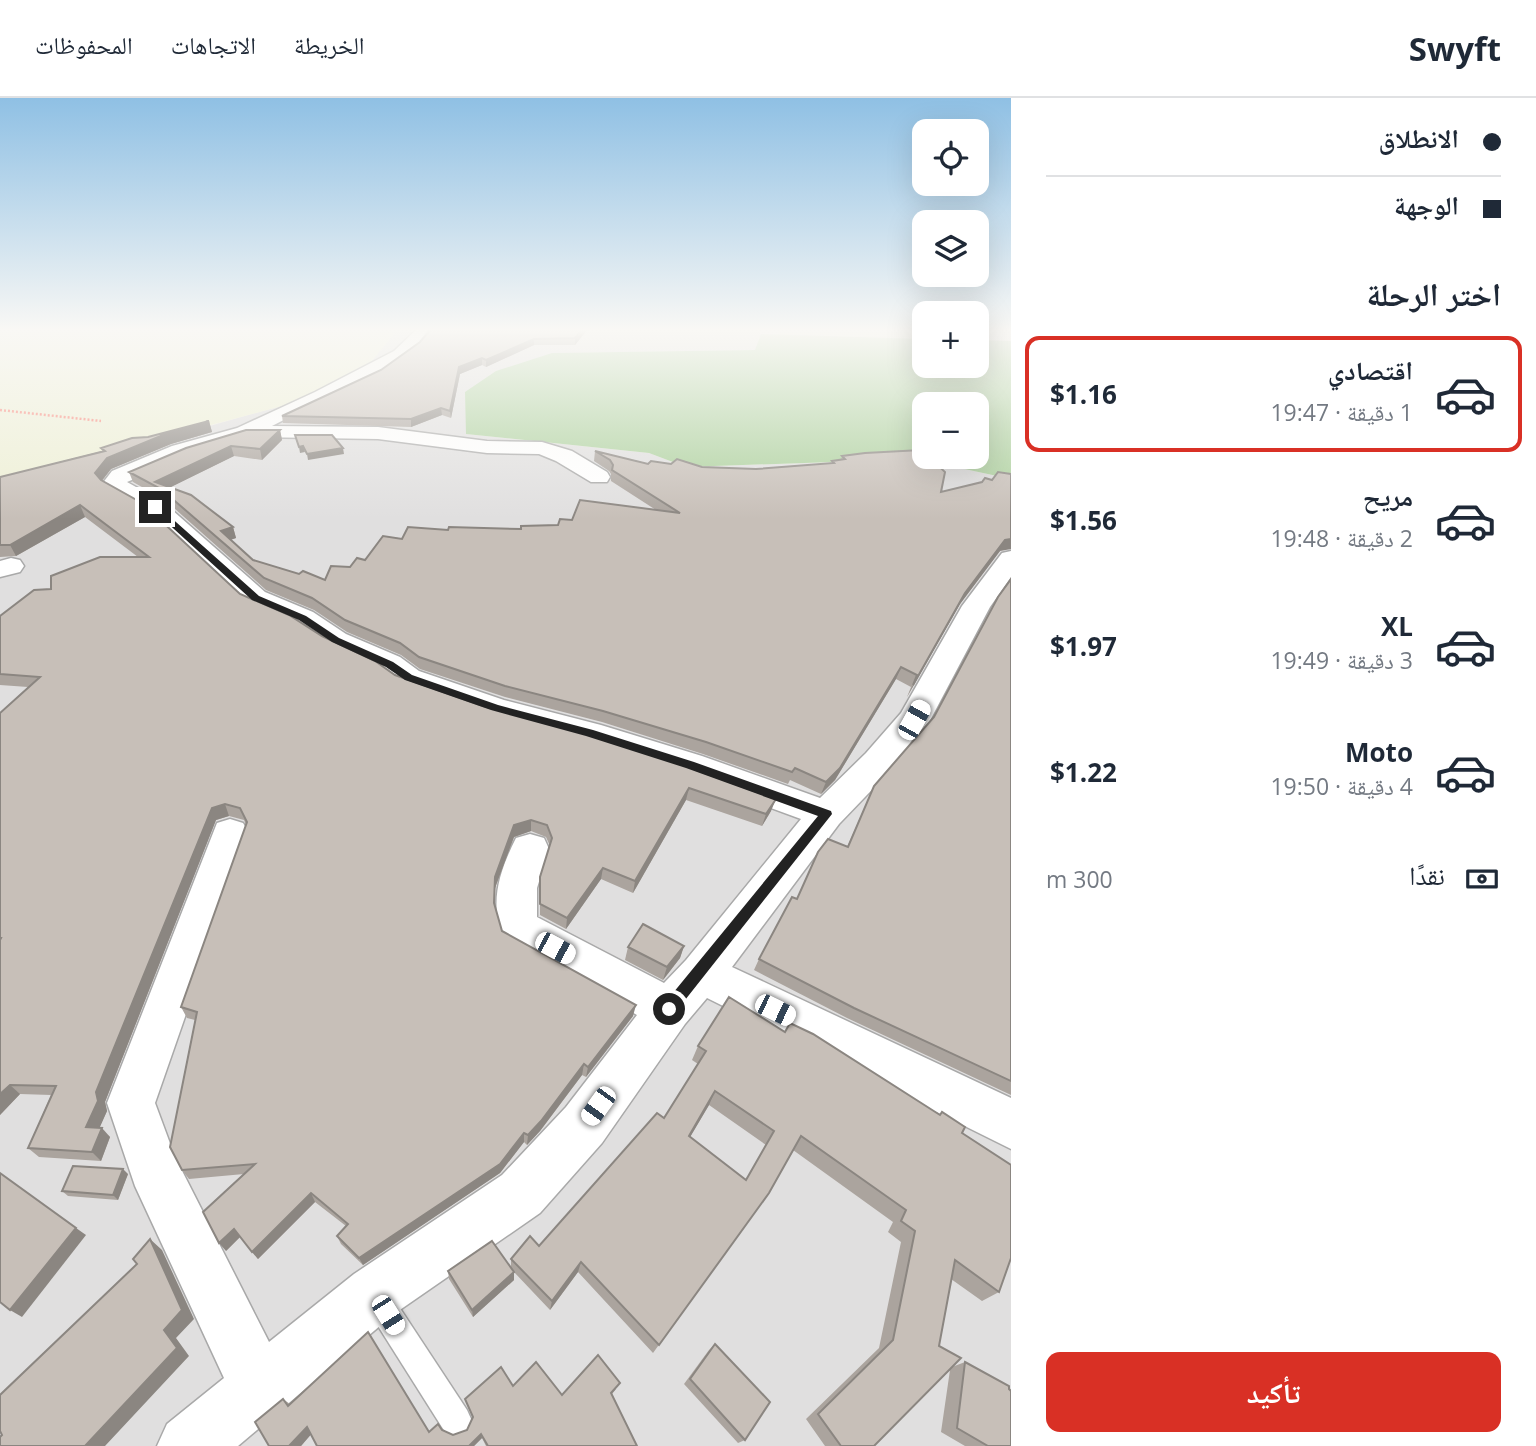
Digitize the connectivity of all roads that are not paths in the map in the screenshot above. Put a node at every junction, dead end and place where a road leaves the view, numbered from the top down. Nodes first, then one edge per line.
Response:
1 (323, 393) edge
2 (244, 432) junction
3 (599, 477) dead end
4 (1011, 559) edge
5 (827, 814) junction
6 (230, 833) dead end
7 (530, 849) dead end
8 (701, 974) junction
9 (669, 1009) junction
10 (1011, 1124) edge
11 (374, 1294) junction
12 (260, 1386) junction
13 (456, 1421) dead end
14 (196, 1444) edge

1 - 2 street
2 - 3 street
2 - 5 street
4 - 5 street
5 - 8 street
6 - 12 street
7 - 9 street
8 - 9 street
8 - 10 street
9 - 11 street
11 - 12 street
11 - 13 lane
12 - 14 street

